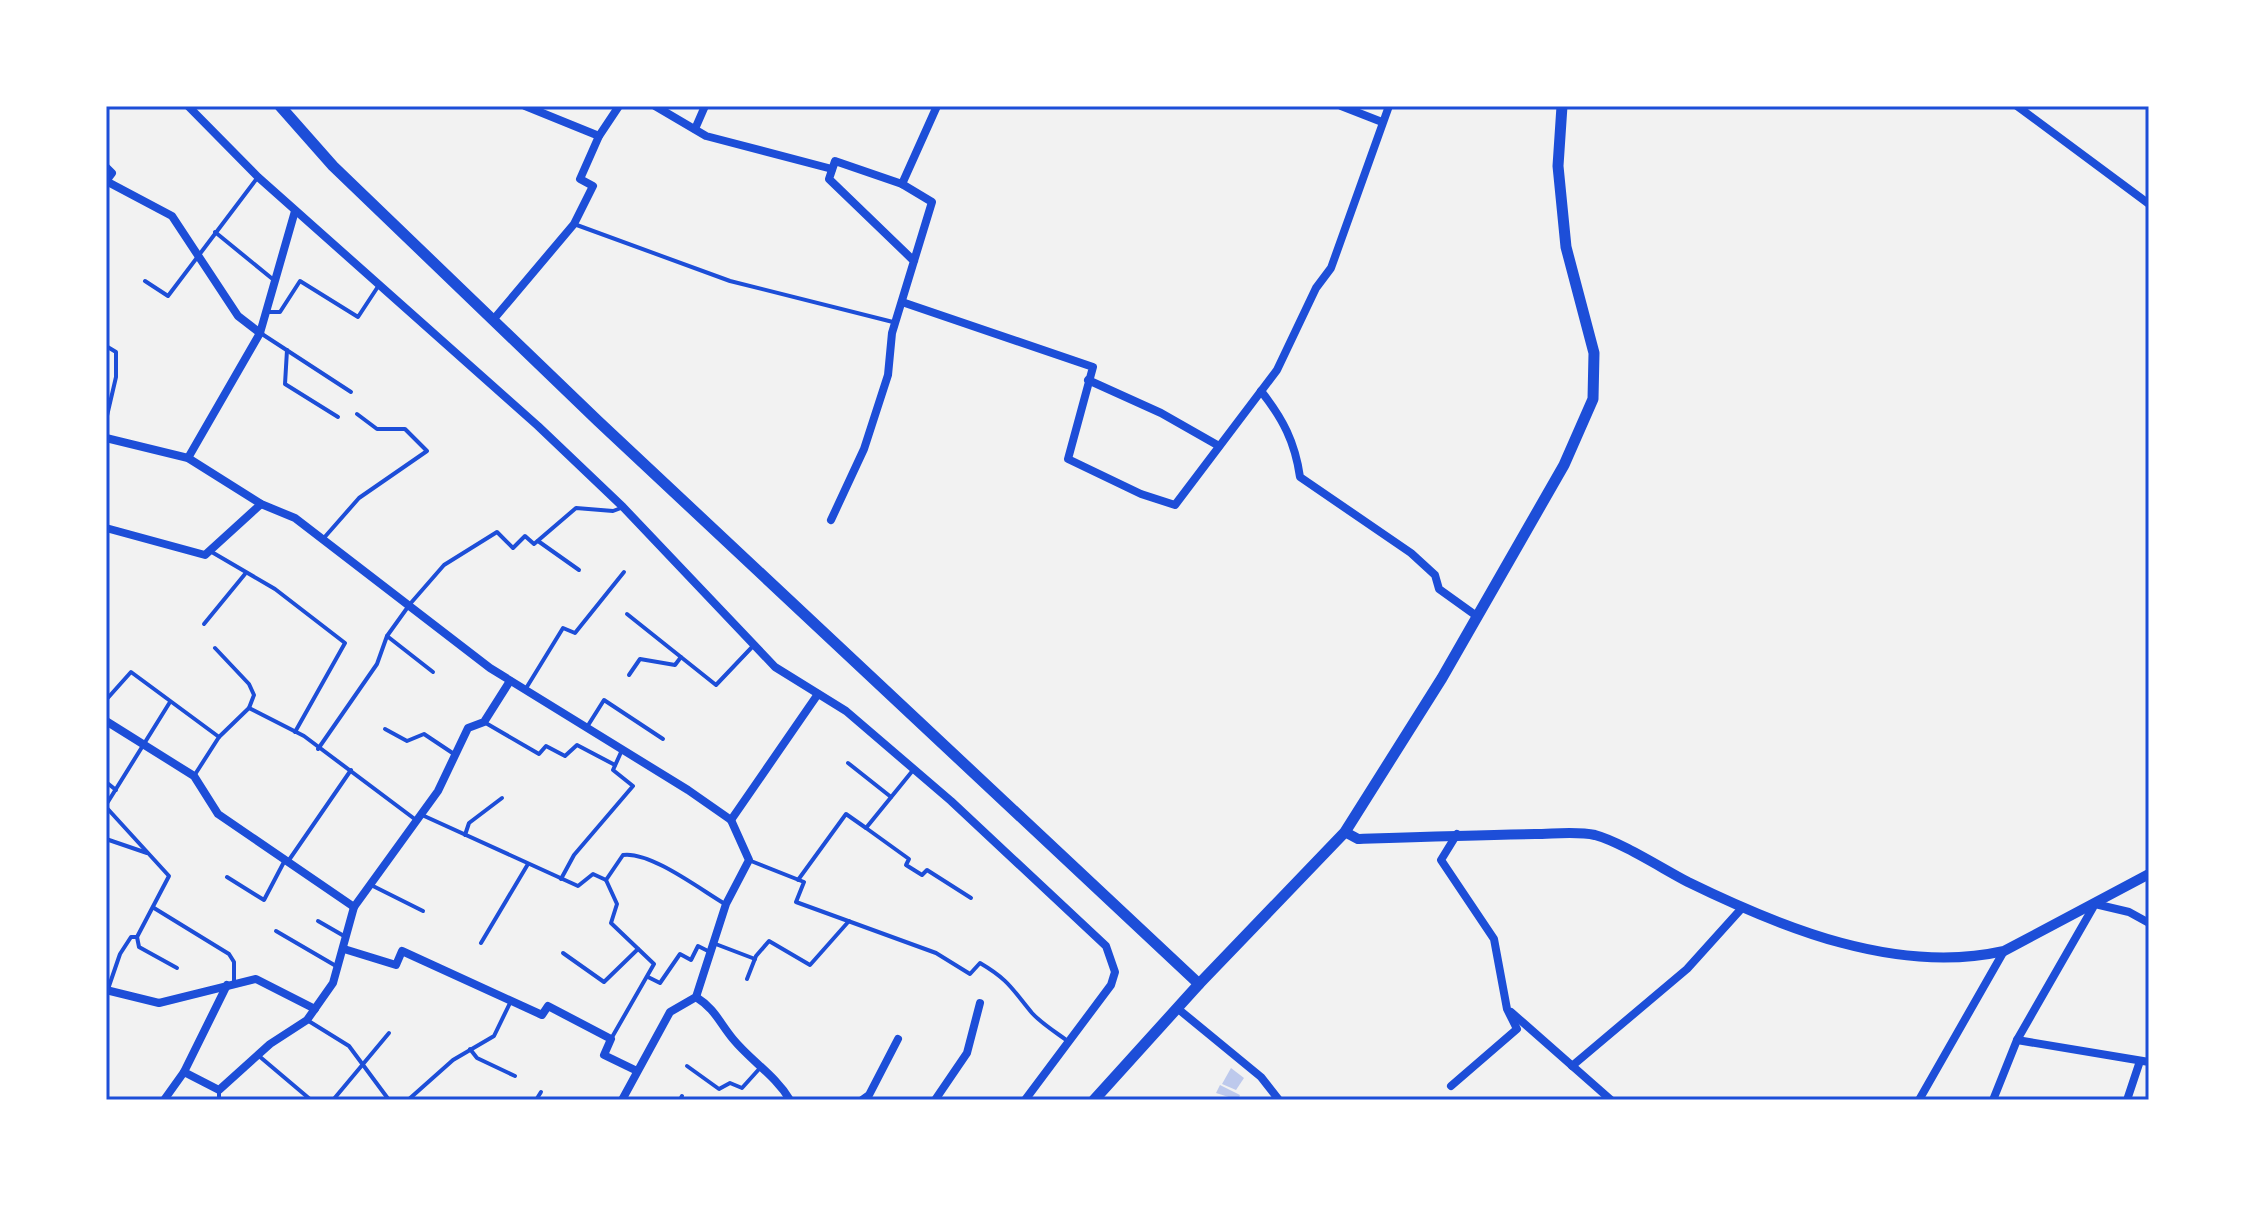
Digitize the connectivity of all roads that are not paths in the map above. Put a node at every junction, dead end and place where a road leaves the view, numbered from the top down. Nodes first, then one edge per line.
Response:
1 (188, 106) edge
2 (280, 106) edge
3 (525, 106) edge
4 (619, 106) edge
5 (655, 106) edge
6 (705, 106) edge
7 (937, 106) edge
8 (1341, 106) edge
9 (1389, 106) edge
10 (1562, 106) edge
11 (2017, 106) edge
12 (1382, 122) junction
13 (695, 129) junction
14 (599, 136) junction
15 (106, 167) edge
16 (832, 169) junction
17 (258, 177) junction
18 (106, 182) edge
19 (902, 184) junction
20 (2149, 204) edge
21 (295, 211) junction
22 (574, 224) junction
23 (215, 232) junction
24 (198, 253) junction
25 (914, 261) junction
26 (145, 281) dead end
27 (275, 281) junction
28 (379, 285) junction
29 (902, 302) junction
30 (266, 312) junction
31 (493, 320) junction
32 (895, 323) junction
33 (260, 333) junction
34 (106, 346) edge
35 (287, 350) junction
36 (1088, 380) junction
37 (1261, 391) junction
38 (351, 392) dead end
39 (357, 414) dead end
40 (338, 417) dead end
41 (106, 420) edge
42 (106, 438) edge
43 (1219, 446) junction
44 (188, 458) junction
45 (261, 504) junction
46 (623, 507) junction
47 (831, 520) dead end
48 (106, 528) edge
49 (323, 539) junction
50 (538, 541) junction
51 (210, 551) junction
52 (579, 570) dead end
53 (624, 572) dead end
54 (245, 574) junction
55 (410, 604) junction
56 (627, 614) dead end
57 (1478, 617) junction
58 (204, 624) dead end
59 (387, 636) junction
60 (754, 645) junction
61 (215, 648) dead end
62 (681, 657) junction
63 (433, 672) dead end
64 (629, 675) dead end
65 (510, 681) junction
66 (525, 690) junction
67 (818, 694) junction
68 (106, 700) edge
69 (170, 702) junction
70 (249, 708) junction
71 (106, 721) edge
72 (484, 722) junction
73 (587, 727) junction
74 (385, 729) dead end
75 (295, 732) junction
76 (219, 737) junction
77 (663, 739) dead end
78 (142, 744) junction
79 (318, 749) junction
80 (622, 749) junction
81 (456, 755) junction
82 (848, 763) dead end
83 (615, 765) junction
84 (914, 769) junction
85 (351, 770) junction
86 (194, 776) junction
87 (106, 782) edge
88 (116, 790) junction
89 (891, 797) junction
90 (502, 798) dead end
91 (106, 806) edge
92 (420, 818) junction
93 (731, 820) junction
94 (866, 828) junction
95 (1345, 832) junction
96 (1458, 833) junction
97 (465, 835) junction
98 (106, 839) edge
99 (149, 854) junction
100 (749, 860) junction
101 (286, 861) junction
102 (528, 864) junction
103 (2149, 874) edge
104 (227, 877) dead end
105 (561, 879) junction
106 (606, 880) junction
107 (798, 880) junction
108 (371, 885) junction
109 (971, 898) dead end
110 (726, 904) junction
111 (2095, 904) junction
112 (354, 907) junction
113 (154, 908) junction
114 (1742, 908) junction
115 (423, 911) dead end
116 (318, 921) dead end
117 (849, 921) junction
118 (2149, 923) edge
119 (276, 931) dead end
120 (137, 937) junction
121 (346, 937) junction
122 (481, 943) dead end
123 (712, 948) junction
124 (344, 949) junction
125 (638, 949) junction
126 (2004, 951) junction
127 (563, 953) dead end
128 (755, 959) junction
129 (338, 967) junction
130 (177, 968) dead end
131 (647, 976) junction
132 (747, 979) dead end
133 (231, 984) junction
134 (1199, 984) junction
135 (107, 990) edge
136 (696, 997) junction
137 (511, 1000) junction
138 (980, 1003) dead end
139 (1177, 1008) junction
140 (315, 1009) junction
141 (1507, 1009) junction
142 (307, 1020) junction
143 (389, 1033) dead end
144 (611, 1039) junction
145 (898, 1039) dead end
146 (2017, 1040) junction
147 (1069, 1042) junction
148 (470, 1049) junction
149 (258, 1055) junction
150 (2145, 1062) edge
151 (687, 1066) dead end
152 (1572, 1066) junction
153 (364, 1067) junction
154 (762, 1067) junction
155 (635, 1070) junction
156 (184, 1072) junction
157 (515, 1076) dead end
158 (1451, 1086) dead end
159 (541, 1092) dead end
160 (219, 1095) edge
161 (164, 1100) edge
162 (311, 1100) edge
163 (333, 1100) edge
164 (389, 1100) edge
165 (408, 1100) edge
166 (536, 1100) edge
167 (622, 1100) edge
168 (790, 1100) edge
169 (862, 1100) edge
170 (935, 1100) edge
171 (1025, 1100) edge
172 (1094, 1100) edge
173 (1279, 1100) edge
174 (1611, 1100) edge
175 (1919, 1100) edge
176 (1993, 1100) edge
177 (2127, 1100) edge

1 - 17 street
2 - 31 main road
3 - 14 street
4 - 14 street
5 - 13 street
6 - 13 street
7 - 19 street
8 - 12 street
9 - 12 street
10 - 57 main road
11 - 20 street
12 - 37 street
13 - 16 street
14 - 22 street
15 - 18 street
16 - 19 street
16 - 25 street
17 - 21 street
17 - 23 lane
18 - 24 street
19 - 25 street
21 - 27 street
21 - 28 street
22 - 31 street
22 - 32 lane
23 - 24 lane
23 - 27 lane
24 - 26 lane
24 - 33 street
25 - 29 street
27 - 30 street
28 - 30 lane
28 - 46 street
29 - 32 street
29 - 36 street
30 - 33 street
31 - 134 main road
32 - 47 street
33 - 35 lane
33 - 44 street
34 - 41 lane
35 - 38 lane
35 - 40 lane
36 - 43 street
36 - 43 street
37 - 43 street
37 - 57 street
39 - 49 lane
42 - 44 street
44 - 45 street
45 - 49 street
45 - 51 street
46 - 50 lane
46 - 60 street
48 - 51 street
49 - 55 street
50 - 52 lane
50 - 55 lane
51 - 54 lane
53 - 66 lane
54 - 58 lane
54 - 75 lane
55 - 59 lane
55 - 65 street
56 - 62 lane
57 - 95 main road
59 - 63 lane
59 - 79 lane
60 - 62 lane
60 - 67 street
61 - 70 lane
62 - 64 lane
65 - 66 street
65 - 72 street
66 - 73 street
67 - 84 street
67 - 93 street
68 - 69 lane
69 - 76 lane
69 - 78 lane
70 - 75 lane
70 - 76 lane
71 - 78 street
72 - 81 street
72 - 83 lane
73 - 77 lane
73 - 80 street
74 - 81 lane
75 - 79 lane
76 - 86 lane
78 - 86 street
78 - 88 lane
79 - 85 lane
80 - 83 lane
80 - 93 street
81 - 92 street
82 - 89 lane
83 - 105 lane
84 - 89 lane
84 - 147 street
85 - 92 lane
85 - 101 lane
86 - 101 street
87 - 88 lane
88 - 91 lane
89 - 94 lane
90 - 97 lane
91 - 99 lane
92 - 97 lane
92 - 108 street
93 - 100 street
94 - 107 lane
94 - 109 lane
95 - 96 street
95 - 134 main road
96 - 114 street
96 - 141 street
97 - 102 lane
98 - 99 lane
99 - 113 lane
100 - 107 lane
100 - 110 street
101 - 104 lane
101 - 112 street
102 - 105 lane
102 - 122 lane
103 - 111 street
105 - 106 lane
106 - 110 lane
106 - 125 lane
107 - 117 lane
108 - 112 street
108 - 115 lane
110 - 123 street
111 - 118 street
111 - 126 street
111 - 146 street
112 - 121 street
113 - 120 lane
113 - 133 lane
114 - 126 street
114 - 152 street
116 - 121 lane
117 - 128 lane
117 - 147 lane
119 - 129 lane
120 - 130 lane
120 - 135 lane
121 - 124 street
123 - 128 lane
123 - 131 lane
123 - 136 street
124 - 129 street
124 - 137 street
125 - 127 lane
125 - 131 lane
126 - 175 street
128 - 132 lane
129 - 140 street
131 - 144 lane
133 - 135 street
133 - 140 street
133 - 156 street
134 - 139 main road
136 - 154 street
136 - 155 street
137 - 144 street
137 - 148 lane
138 - 170 street
139 - 172 main road
139 - 173 street
140 - 142 street
141 - 152 street
141 - 158 street
142 - 149 street
142 - 153 lane
143 - 153 lane
144 - 155 street
145 - 169 street
146 - 150 street
146 - 176 street
147 - 171 street
148 - 157 lane
148 - 165 lane
149 - 160 street
149 - 162 lane
150 - 177 street
151 - 154 lane
152 - 174 street
153 - 163 lane
153 - 164 lane
154 - 168 street
155 - 167 street
156 - 160 street
156 - 161 street
159 - 166 lane

